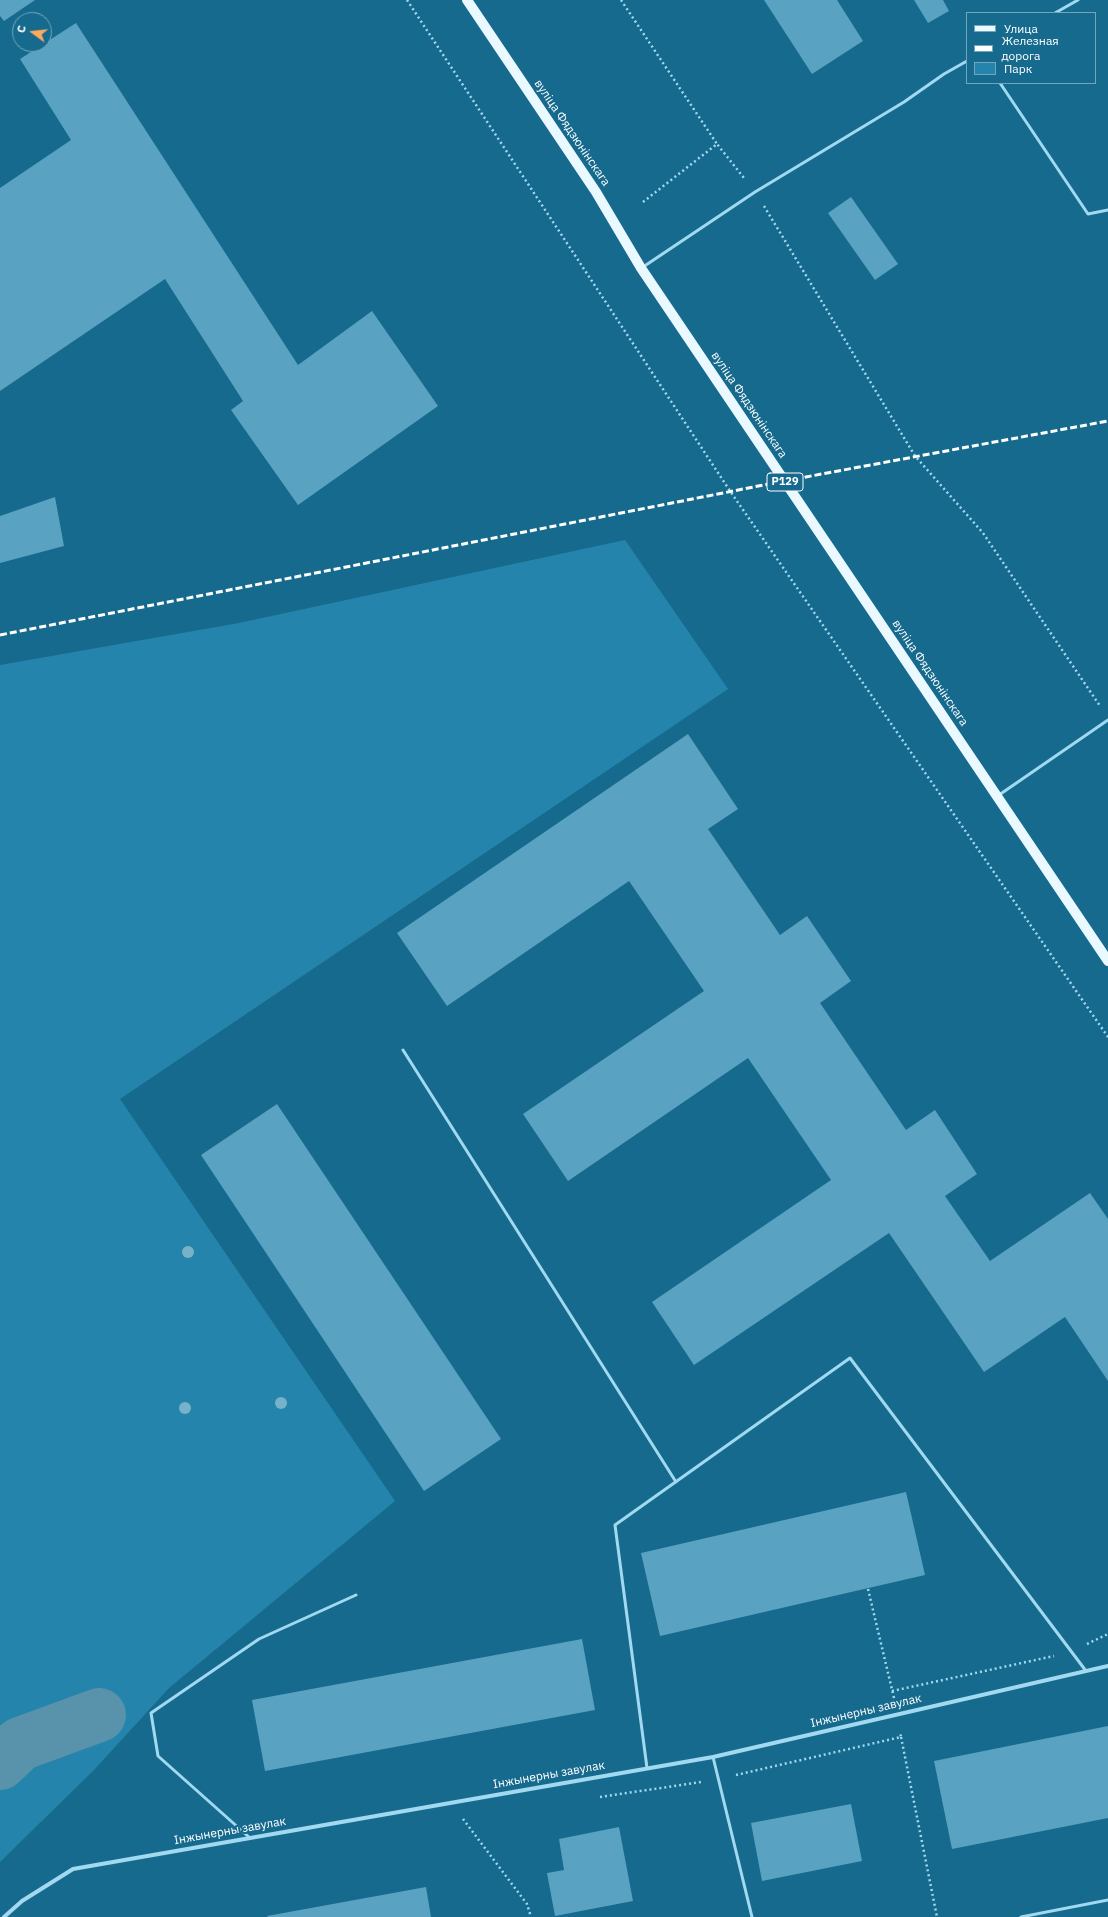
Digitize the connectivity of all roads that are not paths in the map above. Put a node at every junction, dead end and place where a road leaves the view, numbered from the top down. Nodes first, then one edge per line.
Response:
1 (467, 0) edge
2 (1078, 0) edge
3 (1057, 12) edge
4 (966, 62) edge
5 (1001, 84) edge
6 (1108, 210) edge
7 (641, 268) junction
8 (1108, 720) edge
9 (997, 796) junction
10 (1108, 960) edge
11 (403, 1050) dead end
12 (676, 1482) junction
13 (356, 1595) dead end
14 (1108, 1666) edge
15 (1086, 1671) junction
16 (713, 1757) junction
17 (647, 1768) junction
18 (250, 1838) junction
19 (1108, 1900) edge
20 (4, 1917) edge
21 (752, 1917) edge
22 (1022, 1917) edge

1 - 7 main road, вуліца Фядзюнінскага / Р129
2 - 3 lane
4 - 7 lane
5 - 6 lane
7 - 9 main road, вуліца Фядзюнінскага / Р129
8 - 9 lane
9 - 10 main road, вуліца Фядзюнінскага / Р129
11 - 12 lane
12 - 15 lane
12 - 17 lane
13 - 18 lane
14 - 15 street, Інжынерны завулак
15 - 16 street, Інжынерны завулак
16 - 17 street, Інжынерны завулак
16 - 21 lane
17 - 18 street, Інжынерны завулак
18 - 20 street, Інжынерны завулак
19 - 22 lane

